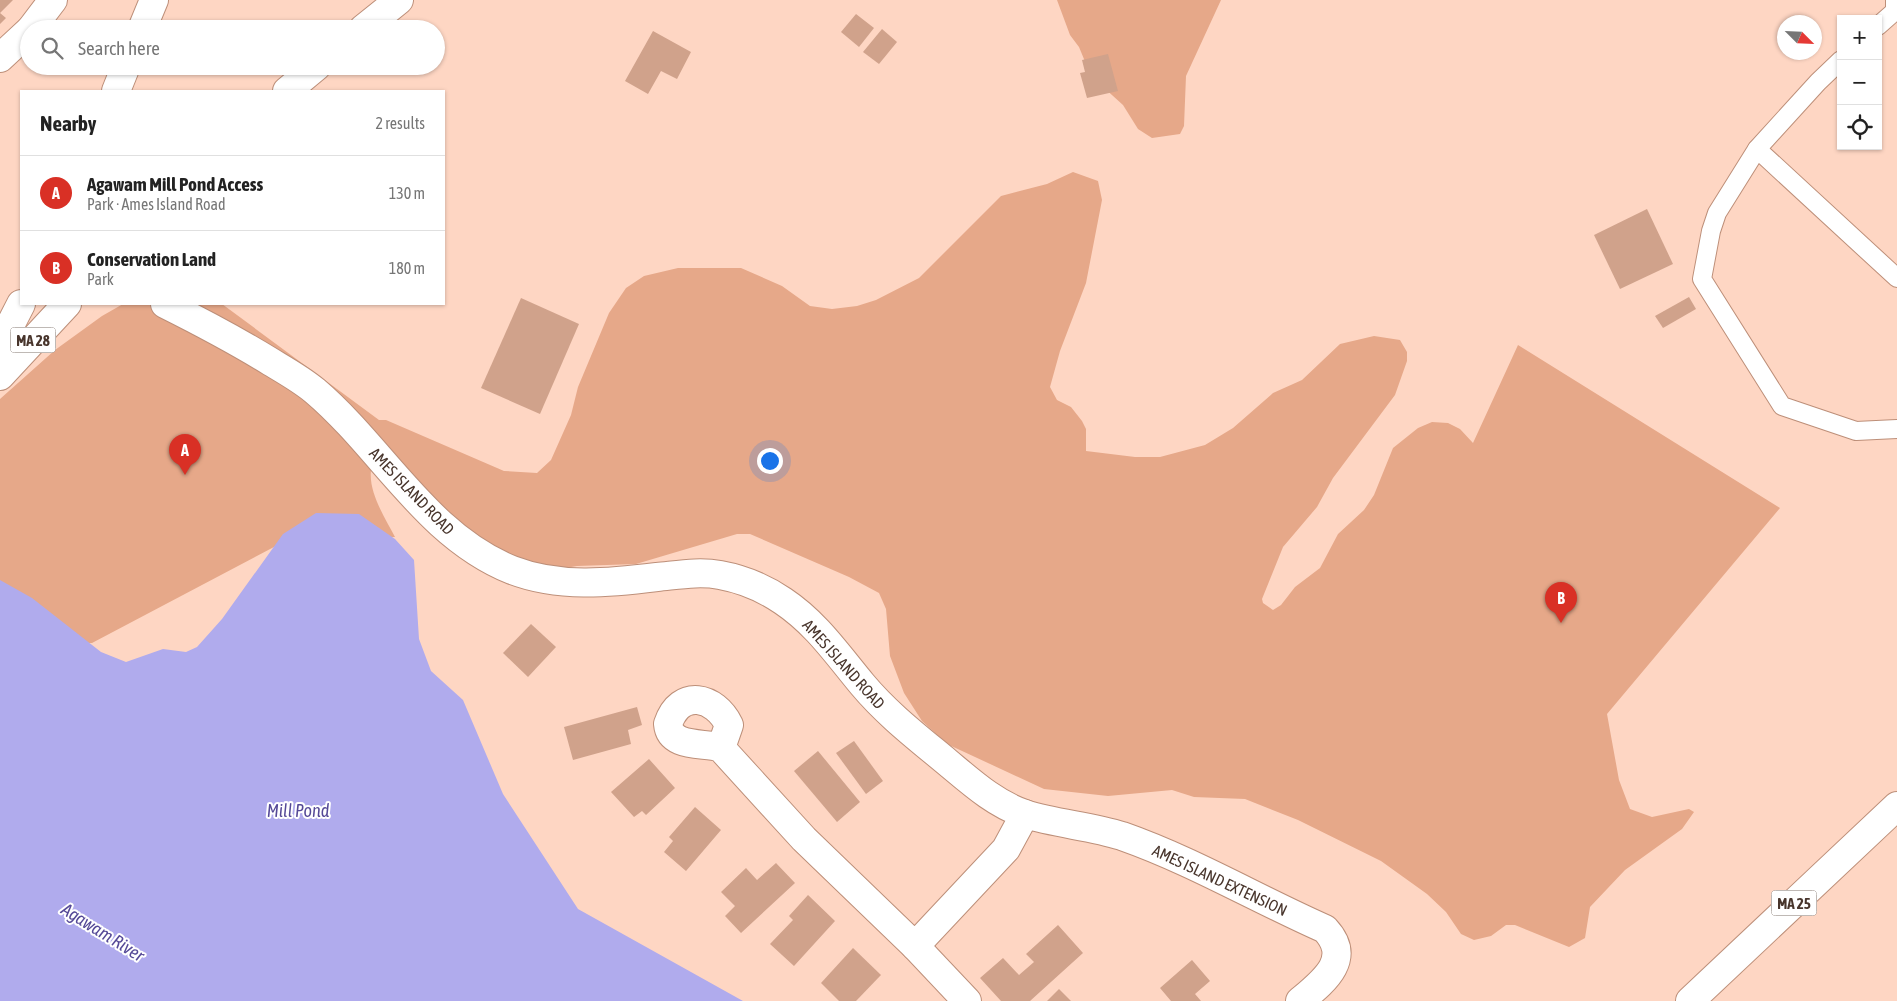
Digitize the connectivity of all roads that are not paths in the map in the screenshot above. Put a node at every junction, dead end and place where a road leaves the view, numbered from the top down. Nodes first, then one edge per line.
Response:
1 (53, 0) edge
2 (154, 0) edge
3 (399, 0) edge
4 (1895, 0) edge
5 (38, 20) edge
6 (146, 20) edge
7 (374, 20) edge
8 (1882, 22) edge
9 (20, 39) edge
10 (0, 58) edge
11 (1837, 64) edge
12 (122, 75) edge
13 (306, 75) edge
14 (116, 90) edge
15 (288, 90) edge
16 (1757, 149) junction
17 (1897, 278) edge
18 (20, 305) edge
19 (66, 305) edge
20 (167, 305) edge
21 (0, 345) edge
22 (0, 376) edge
23 (1897, 429) edge
24 (721, 748) dead end
25 (1897, 806) edge
26 (1026, 814) junction
27 (914, 946) junction
28 (967, 1001) edge
29 (1300, 1001) edge
30 (1690, 1001) edge

1 - 5 main road
2 - 6 main road
3 - 7 main road
4 - 8 lane
9 - 10 main road
11 - 16 lane
12 - 14 main road
13 - 15 main road
16 - 17 lane
16 - 23 lane
18 - 21 main road
19 - 22 main road, MA 28
20 - 26 main road, AMES ISLAND ROAD
24 - 27 main road
25 - 30 main road, MA 25
26 - 27 main road
26 - 29 main road, AMES ISLAND EXTENSION
27 - 28 main road

